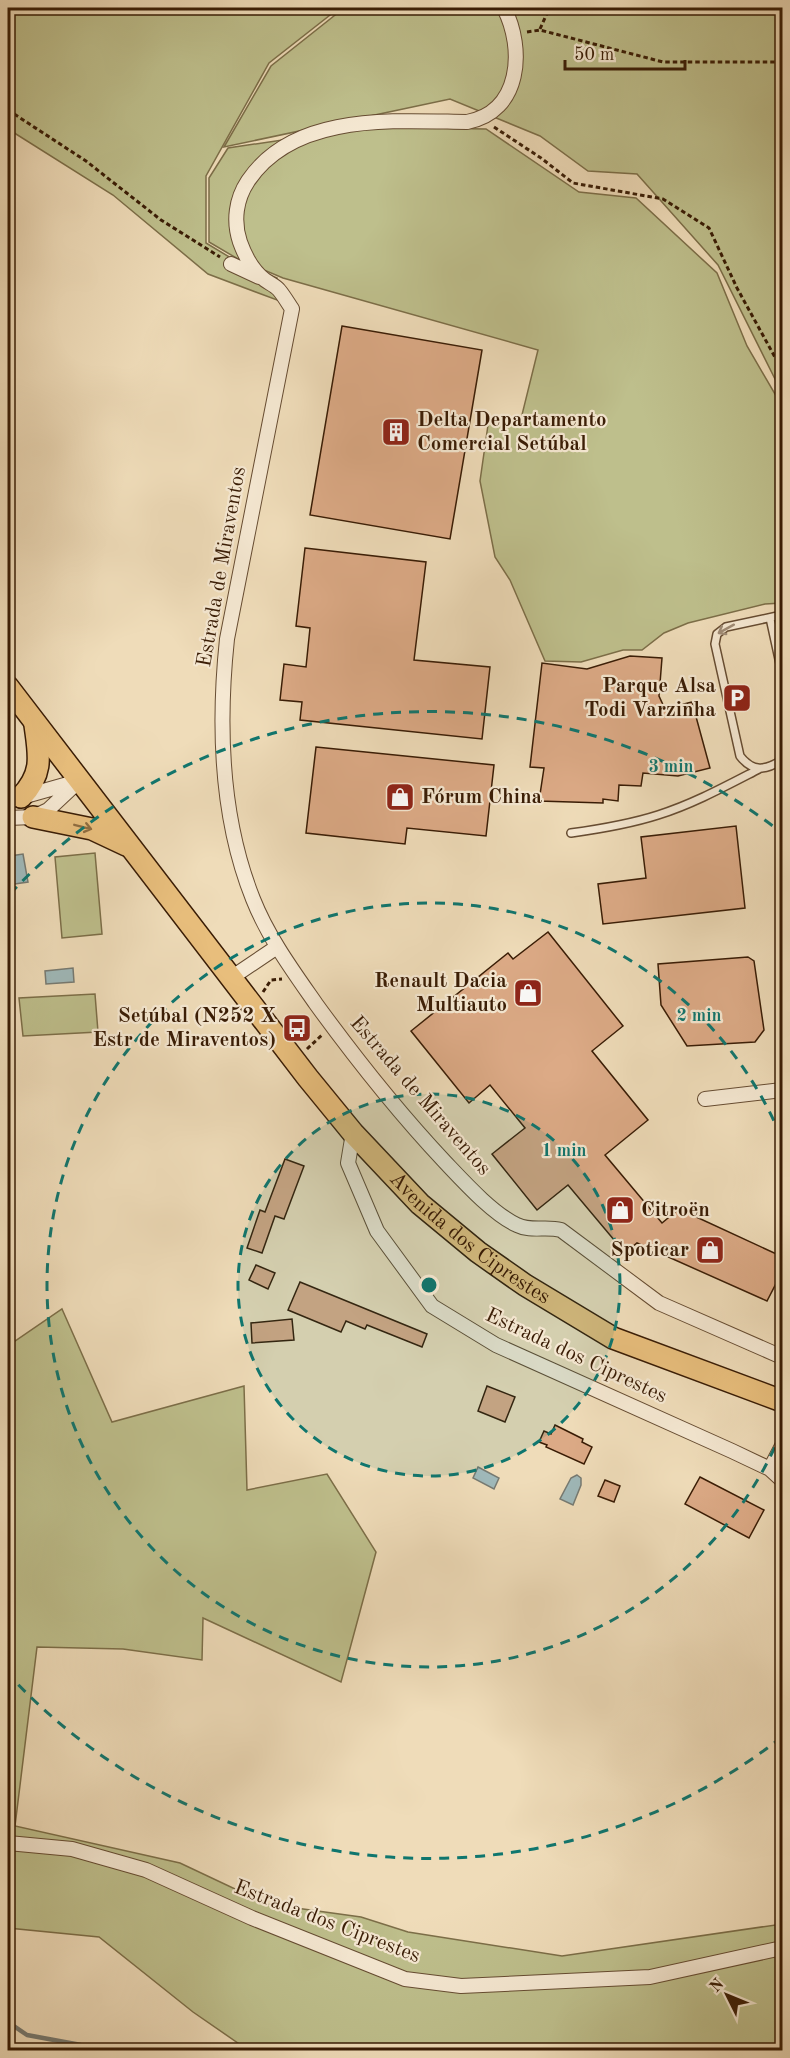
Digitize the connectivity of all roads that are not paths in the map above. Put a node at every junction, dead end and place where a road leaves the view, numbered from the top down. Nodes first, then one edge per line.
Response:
1 (504, 8) edge
2 (231, 264) road end
3 (263, 279) junction
4 (783, 615) edge
5 (770, 618) junction
6 (783, 673) edge
7 (8, 687) edge
8 (35, 724) junction
9 (783, 760) edge
10 (759, 769) junction
11 (79, 781) junction
12 (14, 799) edge
13 (33, 817) junction
14 (8, 818) edge
15 (571, 833) dead end
16 (130, 848) junction
17 (277, 947) junction
18 (231, 978) junction
19 (783, 1090) edge
20 (705, 1099) dead end
21 (353, 1133) junction
22 (783, 1357) edge
23 (783, 1401) edge
24 (783, 1446) edge
25 (770, 1469) junction
26 (783, 1480) edge
27 (8, 1843) edge
28 (783, 1948) edge

1 - 3 street
2 - 3 street
3 - 17 street, Estrada de Miraventos
4 - 5 lane
5 - 6 lane
5 -> 10 lane
7 - 8 main road, Avenida dos Ciprestes
8 - 11 main road, Avenida dos Ciprestes
8 - 12 main road
9 - 10 lane
10 - 15 lane
11 - 12 street
11 - 13 street
11 - 16 main road, Avenida dos Ciprestes
13 - 14 street
13 -> 16 main road
16 - 18 main road, Avenida dos Ciprestes
17 - 18 street
17 - 22 street, Estrada de Miraventos
18 - 21 main road, Avenida dos Ciprestes
19 - 20 street
21 - 23 main road, Avenida dos Ciprestes
21 - 25 street, Estrada dos Ciprestes
24 - 25 street
25 - 26 street, Estrada dos Ciprestes
27 - 28 street, Estrada dos Ciprestes

